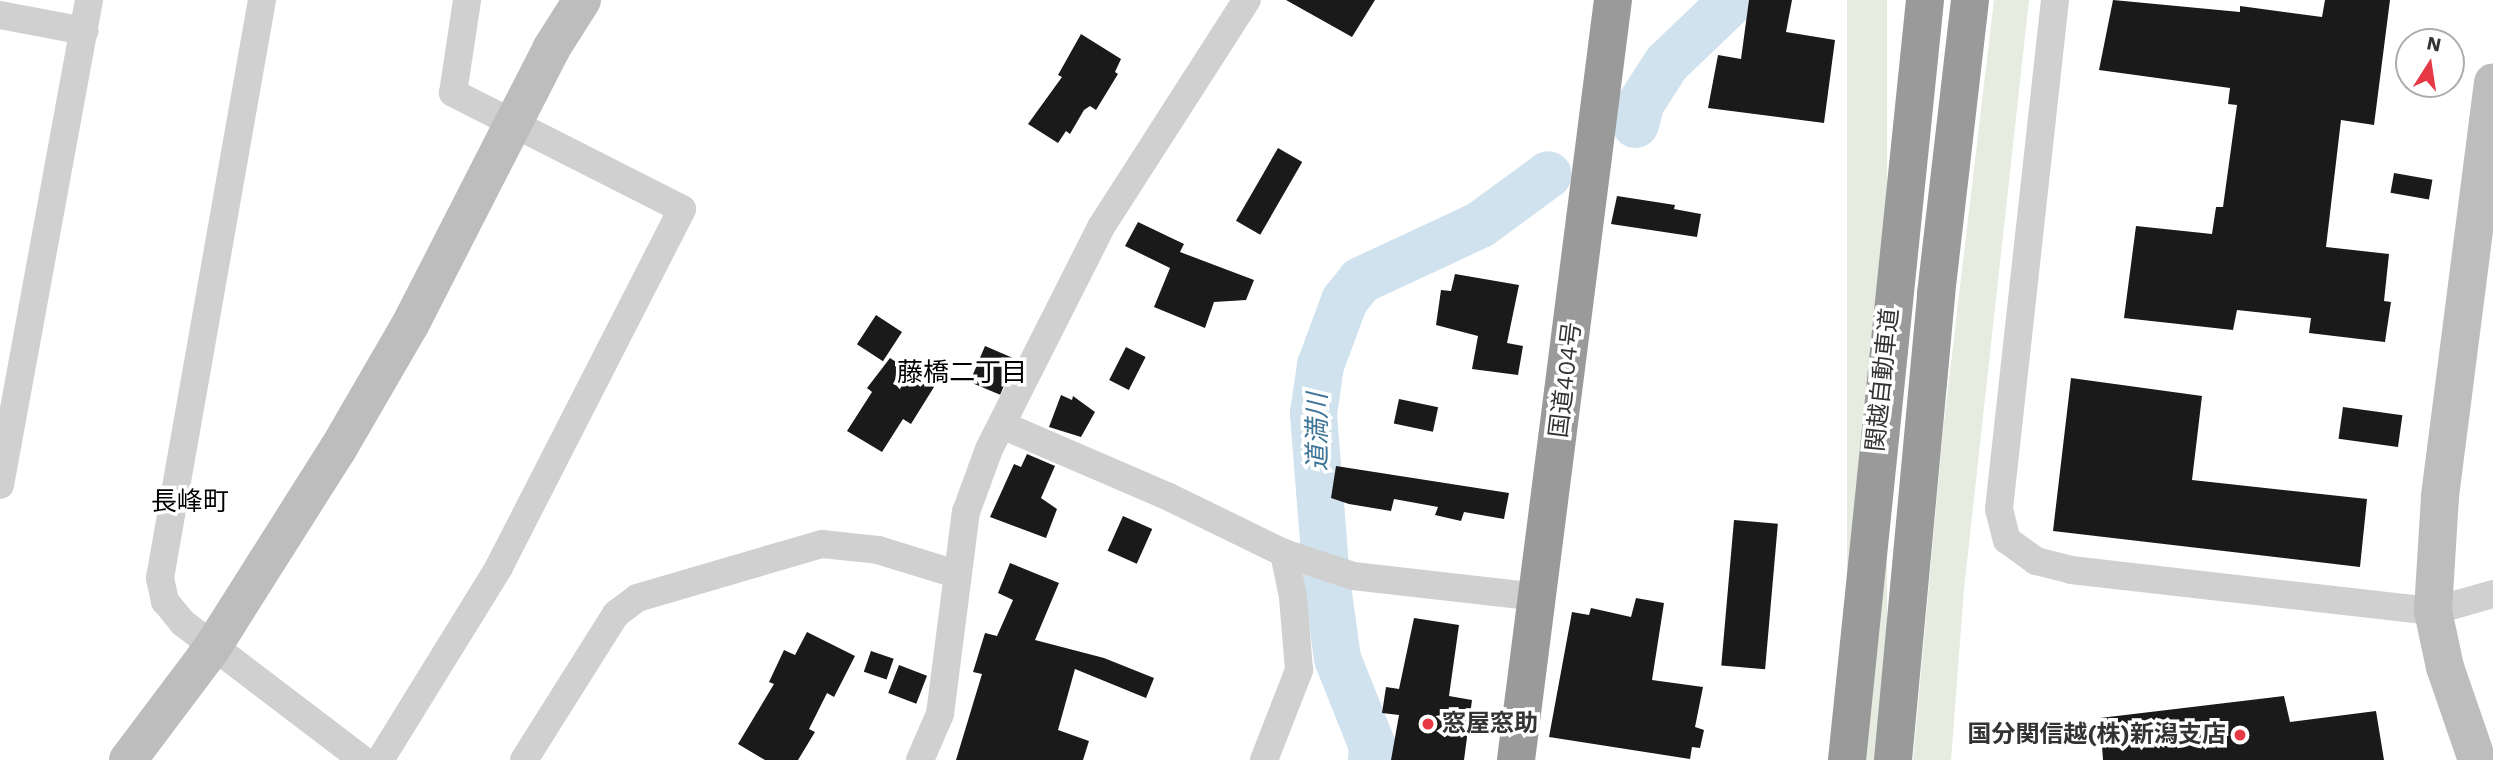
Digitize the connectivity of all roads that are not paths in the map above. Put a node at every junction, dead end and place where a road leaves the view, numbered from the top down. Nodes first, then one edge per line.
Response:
1 (89, 0) edge
2 (262, 0) edge
3 (467, 0) edge
4 (583, 0) edge
5 (1247, 0) edge
6 (1613, 0) edge
7 (1925, 0) edge
8 (1970, 0) edge
9 (2055, 0) edge
10 (0, 15) edge
11 (83, 31) junction
12 (2493, 82) edge
13 (512, 121) junction
14 (1002, 425) junction
15 (0, 485) edge
16 (1284, 553) junction
17 (956, 574) junction
18 (2493, 594) edge
19 (1537, 597) junction
20 (2433, 611) junction
21 (212, 648) junction
22 (128, 760) edge
23 (363, 760) edge
24 (380, 760) edge
25 (524, 760) edge
26 (920, 760) edge
27 (1264, 760) edge
28 (1516, 760) edge
29 (1847, 760) edge
30 (1893, 760) edge
31 (2477, 760) edge

1 - 11 street
2 - 21 street
3 - 13 street
4 - 13 street
5 - 14 street
6 - 19 highway, 国道404号
7 - 29 highway, 関越自動車道
8 - 30 highway, 関越自動車道
9 - 20 street
10 - 11 street
11 - 15 street
12 - 20 street
13 - 21 street
13 - 24 street
14 - 16 street
14 - 17 street
16 - 19 street
16 - 27 street
17 - 25 street
17 - 26 street
18 - 20 street
19 - 28 highway, 国道404号
20 - 31 street
21 - 22 street
21 - 23 street

